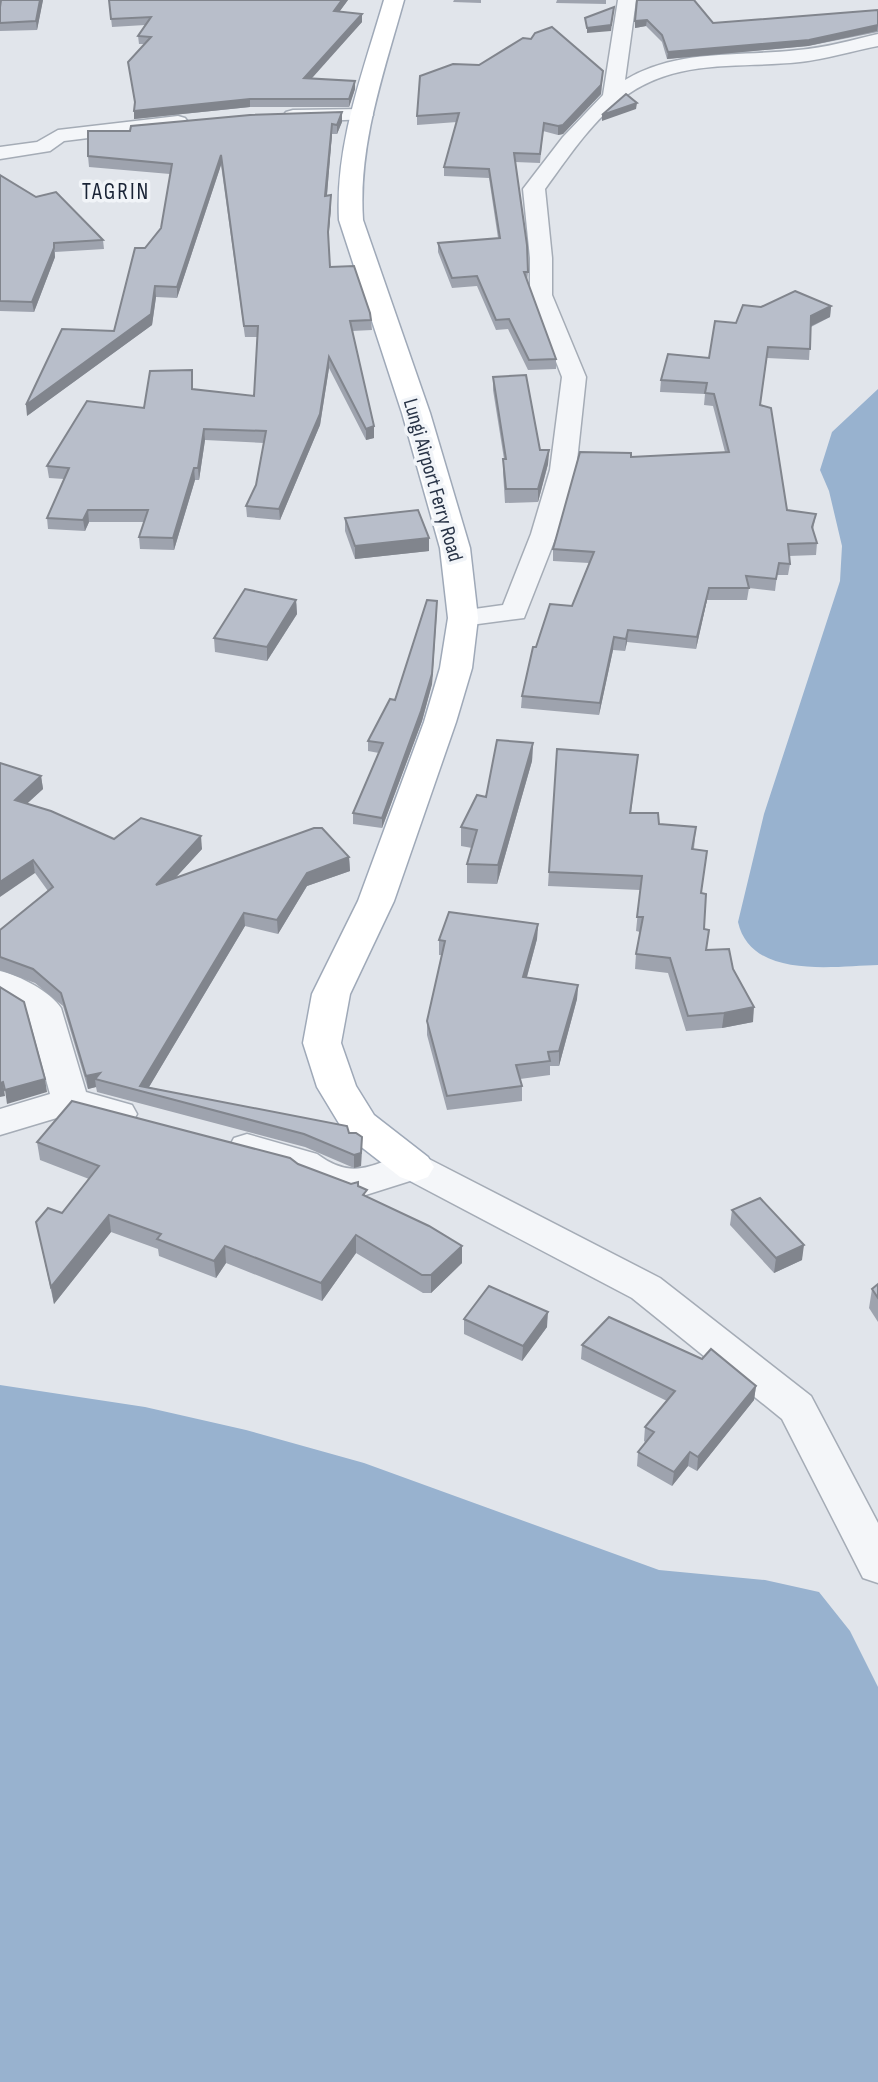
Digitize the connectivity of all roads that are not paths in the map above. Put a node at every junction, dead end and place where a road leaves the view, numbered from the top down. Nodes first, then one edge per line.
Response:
1 (394, 0) edge
2 (627, 0) edge
3 (878, 40) edge
4 (613, 96) junction
5 (363, 115) junction
6 (274, 116) edge
7 (193, 121) edge
8 (0, 153) edge
9 (463, 618) junction
10 (0, 982) edge
11 (71, 1101) junction
12 (0, 1122) edge
13 (150, 1122) edge
14 (217, 1139) edge
15 (414, 1167) junction
16 (878, 1565) edge

1 - 5 main road, Lungi Airport Ferry Road
2 - 4 street
3 - 4 street
4 - 9 street
5 - 6 street
5 - 9 main road, Lungi Airport Ferry Road
7 - 8 street
9 - 15 main road, Lungi Airport Ferry Road
10 - 11 street
11 - 12 street
11 - 13 street
14 - 15 street
15 - 16 street

